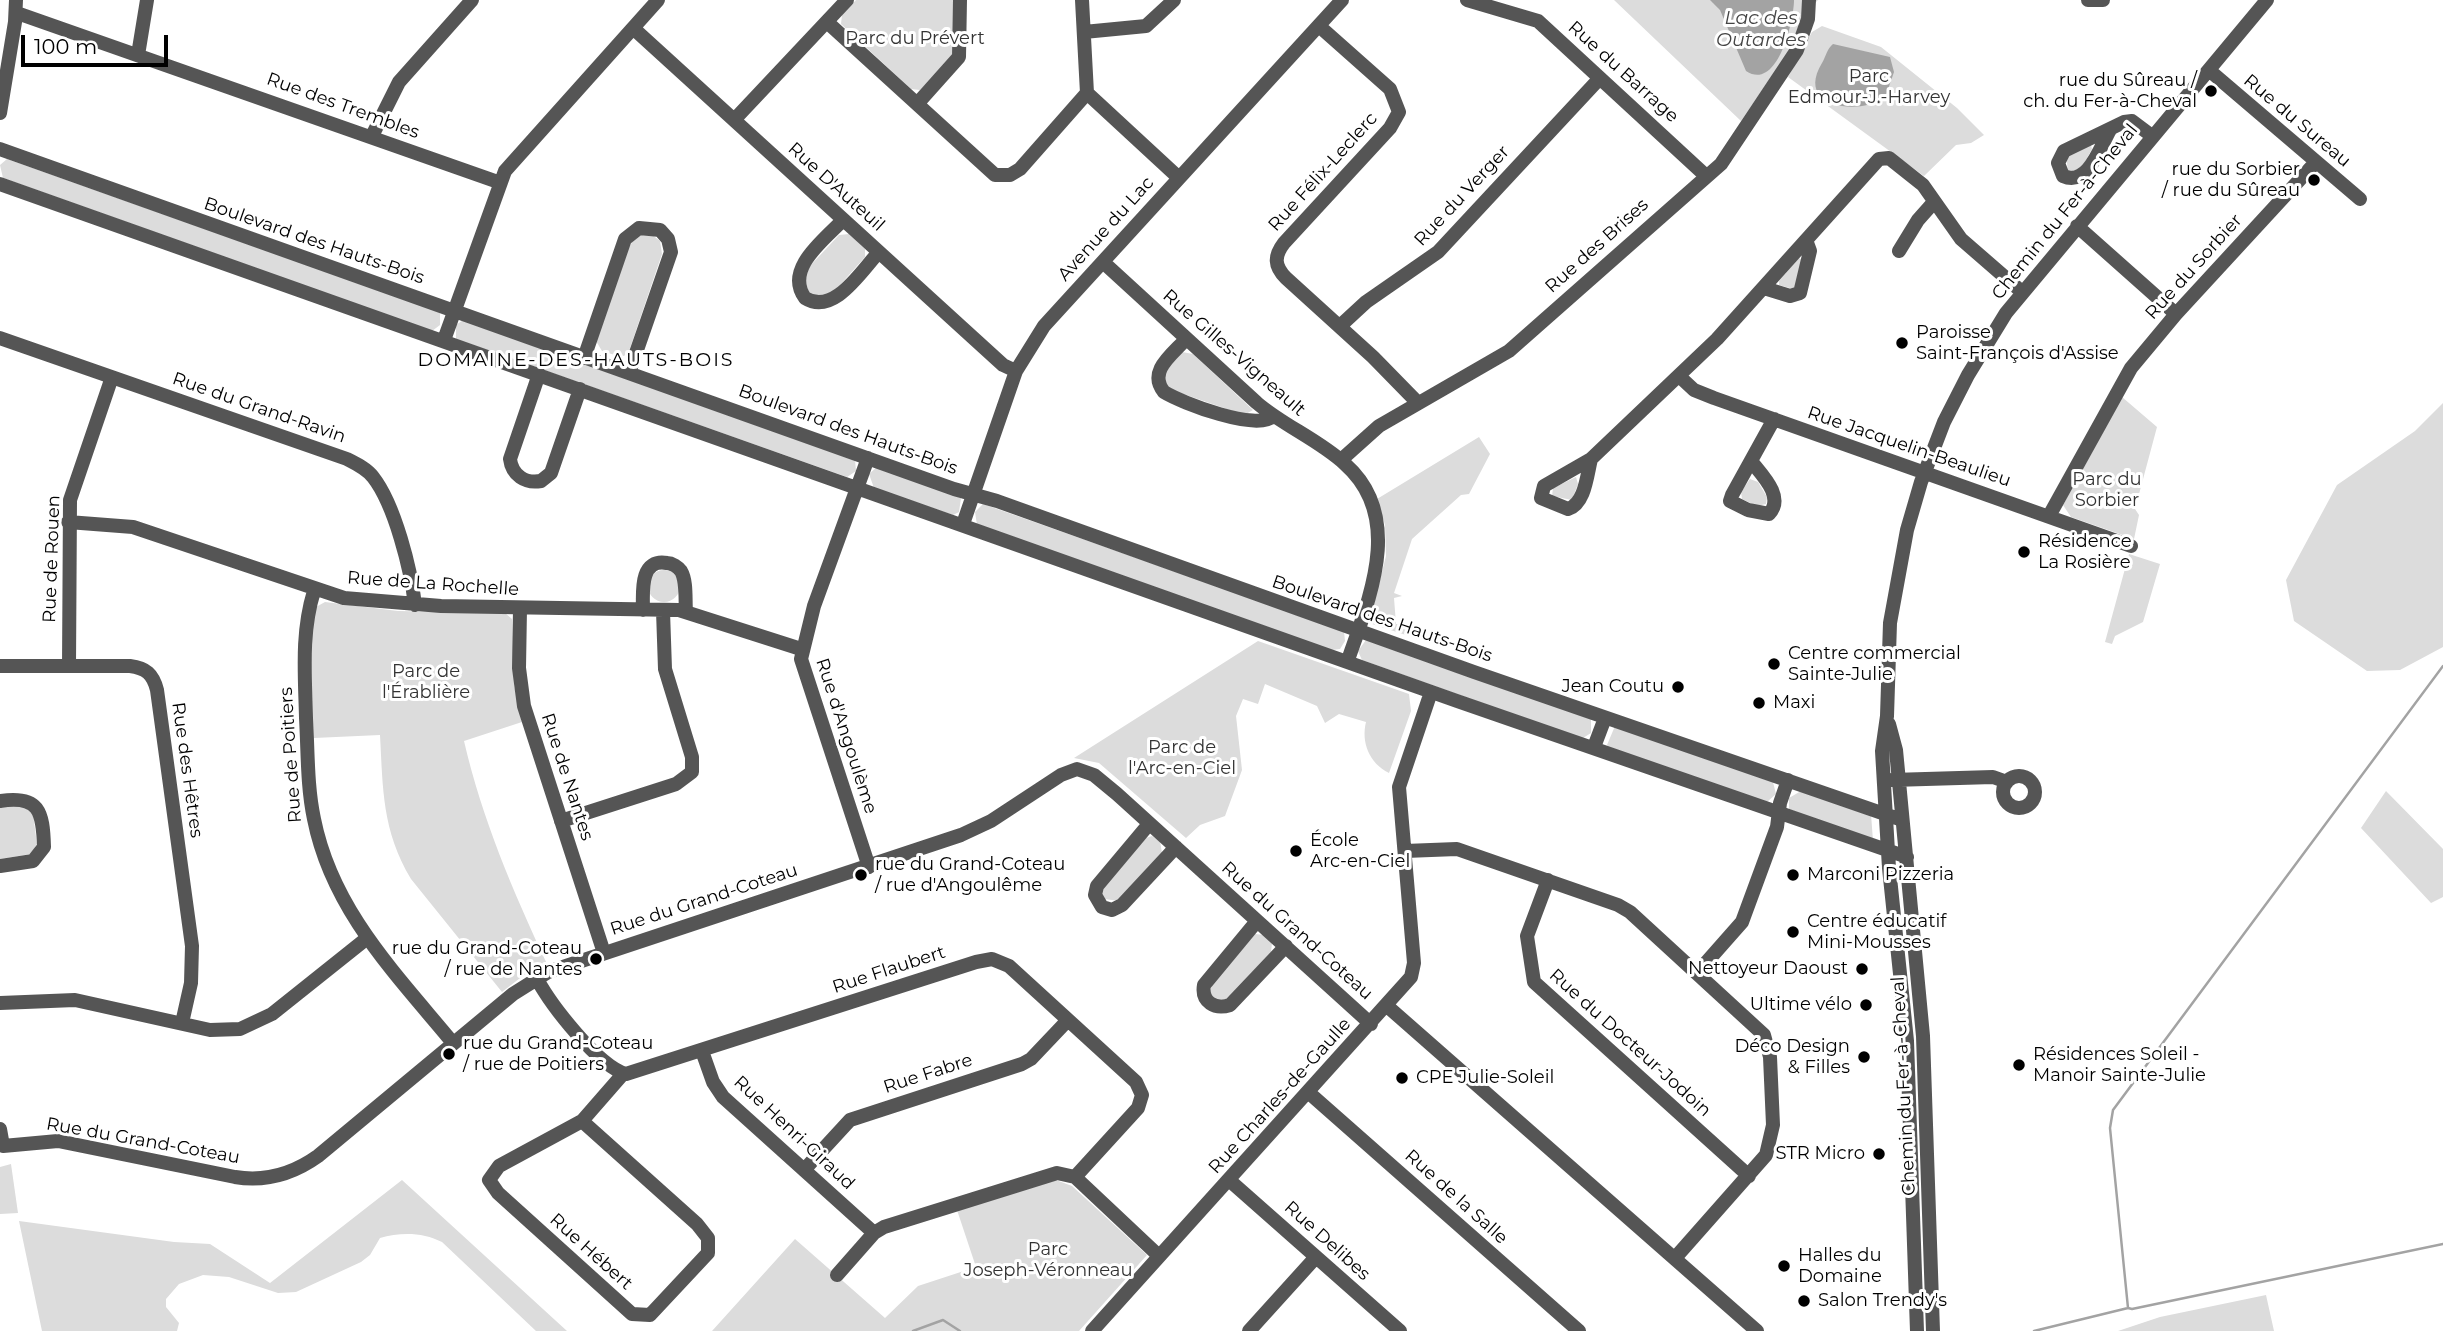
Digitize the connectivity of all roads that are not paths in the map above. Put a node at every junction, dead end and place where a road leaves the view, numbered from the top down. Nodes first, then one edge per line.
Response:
1 (147, 0) edge
2 (472, 0) edge
3 (658, 0) edge
4 (847, 0) edge
5 (960, 0) edge
6 (1082, 0) edge
7 (1174, 0) edge
8 (1342, 0) edge
9 (1467, 0) edge
10 (1810, 0) edge
11 (2088, 0) edge
12 (2103, 0) edge
13 (2267, 0) edge
14 (16, 7) edge
15 (827, 22) junction
16 (1319, 26) junction
17 (633, 28) junction
18 (1084, 32) junction
19 (138, 55) junction
20 (2210, 71) junction
21 (1600, 78) junction
22 (1087, 93) junction
23 (917, 104) junction
24 (0, 113) edge
25 (734, 120) junction
26 (2110, 130) dead end
27 (372, 136) junction
28 (2152, 136) junction
29 (0, 149) edge
30 (2316, 162) junction
31 (1705, 175) junction
32 (1179, 178) junction
33 (498, 182) junction
34 (0, 184) edge
35 (2360, 199) dead end
36 (1934, 202) junction
37 (844, 220) junction
38 (2077, 226) junction
39 (1806, 240) junction
40 (1899, 251) dead end
41 (879, 252) junction
42 (1102, 262) junction
43 (1764, 288) junction
44 (2022, 292) junction
45 (454, 309) junction
46 (2176, 314) junction
47 (1340, 326) junction
48 (0, 338) edge
49 (1186, 339) junction
50 (444, 340) junction
51 (584, 358) junction
52 (1016, 371) junction
53 (629, 373) junction
54 (539, 374) junction
55 (112, 377) junction
56 (1674, 381) junction
57 (580, 388) junction
58 (1418, 403) junction
59 (1273, 416) junction
60 (1773, 419) junction
61 (868, 458) junction
62 (1591, 459) dead end
63 (1341, 460) junction
64 (1751, 461) dead end
65 (1924, 472) junction
66 (858, 488) junction
67 (972, 494) junction
68 (2049, 516) junction
69 (68, 522) junction
70 (963, 524) junction
71 (2131, 547) dead end
72 (314, 591) junction
73 (415, 605) junction
74 (520, 609) junction
75 (643, 610) junction
76 (663, 611) junction
77 (686, 611) junction
78 (1357, 629) junction
79 (801, 649) junction
80 (1348, 660) junction
81 (0, 666) edge
82 (69, 666) junction
83 (1431, 692) junction
84 (1605, 718) junction
85 (1594, 747) junction
86 (1891, 779) junction
87 (1788, 780) junction
88 (2007, 782) dead end
89 (0, 801) edge
90 (1779, 814) junction
91 (1886, 814) junction
92 (1902, 820) junction
93 (561, 821) junction
94 (1149, 824) junction
95 (1176, 847) junction
96 (1405, 851) junction
97 (1888, 852) junction
98 (1907, 857) junction
99 (0, 866) edge
100 (869, 867) junction
101 (1548, 880) junction
102 (1257, 921) junction
103 (366, 939) junction
104 (1286, 946) junction
105 (604, 953) junction
106 (1697, 973) junction
107 (537, 979) junction
108 (0, 1003) edge
109 (1387, 1006) junction
110 (1068, 1020) junction
111 (182, 1023) junction
112 (1371, 1024) junction
113 (453, 1043) junction
114 (702, 1051) junction
115 (623, 1073) junction
116 (1308, 1092) junction
117 (582, 1121) junction
118 (0, 1129) edge
119 (804, 1170) junction
120 (1749, 1176) junction
121 (1075, 1177) junction
122 (1229, 1180) junction
123 (874, 1233) junction
124 (1159, 1256) junction
125 (1316, 1257) junction
126 (1675, 1258) junction
127 (1914, 1273) junction
128 (837, 1275) dead end
129 (1933, 1325) edge
130 (1092, 1331) edge
131 (1249, 1331) edge
132 (1400, 1331) edge
133 (1578, 1331) edge
134 (1757, 1331) edge
135 (1917, 1331) edge

1 - 19 street
2 - 27 street
3 - 17 street
4 - 15 street
5 - 23 street
6 - 18 street
7 - 18 street
8 - 16 street, Avenue du Lac
9 - 21 street, Rue du Barrage
10 - 31 street, Rue des Brises
11 - 12 street
13 - 20 street, Chemin du Fer-à-Cheval
14 - 19 street, Rue des Trembles
14 - 24 street
15 - 23 street
15 - 25 street
16 - 32 street, Avenue du Lac
16 - 47 street, Rue Félix-Leclerc
17 - 25 street, Rue D'Auteuil
17 - 33 street
18 - 22 street
19 - 27 street, Rue des Trembles
20 - 28 street, Chemin du Fer-à-Cheval
20 - 30 street, Rue du Sureau
21 - 31 street, Rue du Barrage
21 - 47 street, Rue du Verger
22 - 23 street
22 - 32 street
25 - 37 street, Rue D'Auteuil
26 - 28 street
27 - 33 street, Rue des Trembles
28 - 38 street, Chemin du Fer-à-Cheval
29 - 45 street, Boulevard des Hauts-Bois
30 - 35 street, Rue du Sureau
30 - 46 street, Rue du Sorbier
31 - 58 street, Rue des Brises
32 - 42 street, Avenue du Lac
33 - 45 street
34 - 50 street
36 - 39 street
36 - 40 street
36 - 44 street
37 - 41 street, Rue D'Auteuil
37 - 41 street
38 - 44 street, Chemin du Fer-à-Cheval
38 - 46 street
39 - 43 street
39 - 43 street
41 - 52 street, Rue D'Auteuil
42 - 49 street, Rue Gilles-Vigneault
42 - 52 street, Avenue du Lac
43 - 56 street
44 - 65 street, Chemin du Fer-à-Cheval
45 - 50 street
45 - 51 street, Boulevard des Hauts-Bois
46 - 68 street, Rue du Sorbier
47 - 58 street, Rue Félix-Leclerc
48 - 55 street, Rue du Grand-Ravin
49 - 59 street, Rue Gilles-Vigneault
49 - 59 street
50 - 54 street
51 - 53 street, Boulevard des Hauts-Bois
51 - 53 street
52 - 67 street, Avenue du Lac
53 - 61 street, Boulevard des Hauts-Bois
54 - 57 street
54 - 57 street
55 - 69 street, Rue de Rouen
55 - 73 street, Rue du Grand-Ravin
56 - 60 street, Rue Jacquelin-Beaulieu
56 - 62 street
57 - 66 street
58 - 63 street, Rue des Brises
59 - 63 street, Rue Gilles-Vigneault
60 - 64 street
60 - 65 street, Rue Jacquelin-Beaulieu
61 - 66 street, Rue d'Angoulème
61 - 67 street, Boulevard des Hauts-Bois
63 - 78 street, Rue Gilles-Vigneault
65 - 68 street, Rue Jacquelin-Beaulieu
65 - 86 street, Chemin du Fer-à-Cheval
66 - 70 street
66 - 79 street, Rue d'Angoulème
67 - 70 street, Avenue du Lac
67 - 78 street, Boulevard des Hauts-Bois
68 - 71 street, Rue Jacquelin-Beaulieu
69 - 72 street, Rue de La Rochelle
69 - 82 street, Rue de Rouen
70 - 80 street
72 - 73 street, Rue de La Rochelle
72 - 103 street, Rue de Poitiers
73 - 74 street, Rue de La Rochelle
74 - 75 street, Rue de La Rochelle
74 - 93 street, Rue de Nantes
75 - 76 street, Rue de La Rochelle
75 - 77 street
76 - 77 street, Rue de La Rochelle
76 - 93 street
77 - 79 street, Rue de La Rochelle
78 - 80 street, Rue Gilles-Vigneault
78 - 84 street, Boulevard des Hauts-Bois
79 - 100 street, Rue d'Angoulème
80 - 83 street
81 - 82 street, Rue des Hêtres
82 - 111 street, Rue des Hêtres
83 - 85 street
83 - 96 street, Rue Charles-de-Gaulle
84 - 85 street
84 - 87 street, Boulevard des Hauts-Bois
85 - 90 street
86 - 88 street
86 - 91 street, Chemin du Fer-à-Cheval
86 - 92 street, Chemin du Fer-à-Cheval
87 - 90 street
87 - 91 street, Boulevard des Hauts-Bois
89 - 99 street
90 - 97 street
90 - 106 street
91 - 92 street, Boulevard des Hauts-Bois
91 - 97 street, Chemin du Fer-à-Cheval
92 - 98 street, Chemin du Fer-à-Cheval
93 - 105 street, Rue de Nantes
94 - 95 street, Rue du Grand-Coteau
94 - 95 street
94 - 100 street, Rue du Grand-Coteau
95 - 102 street, Rue du Grand-Coteau
96 - 101 street
96 - 109 street, Rue Charles-de-Gaulle
97 - 98 street
97 - 127 street, Chemin du Fer-à-Cheval
98 - 129 street, Chemin du Fer-à-Cheval
100 - 105 street, Rue du Grand-Coteau
101 - 106 street
101 - 120 street, Rue du Docteur-Jodoin
102 - 104 street, Rue du Grand-Coteau
102 - 104 street
103 - 111 street
103 - 113 street, Rue de Poitiers
104 - 112 street, Rue du Grand-Coteau
105 - 107 street, Rue du Grand-Coteau
106 - 120 street
107 - 113 street, Rue du Grand-Coteau
107 - 115 street
108 - 111 street
109 - 112 street, Rue Charles-de-Gaulle
109 - 126 street, Rue du Grand-Coteau
110 - 114 street, Rue Flaubert
110 - 119 street, Rue Fabre
110 - 121 street, Rue Flaubert
112 - 116 street, Rue Charles-de-Gaulle
113 - 118 street, Rue du Grand-Coteau
114 - 115 street, Rue Flaubert
114 - 119 street, Rue Henri-Giraud
115 - 117 street, Rue Hébert
116 - 122 street, Rue Charles-de-Gaulle
116 - 133 street, Rue de la Salle
117 - 117 street, Rue Hébert
119 - 123 street, Rue Henri-Giraud
120 - 126 street
121 - 123 street
121 - 124 street
122 - 124 street, Rue Charles-de-Gaulle
122 - 125 street, Rue Delibes
123 - 128 street
124 - 130 street, Rue Charles-de-Gaulle
125 - 131 street
125 - 132 street, Rue Delibes
126 - 134 street, Rue du Grand-Coteau
127 - 129 street
127 - 135 street, Chemin du Fer-à-Cheval

